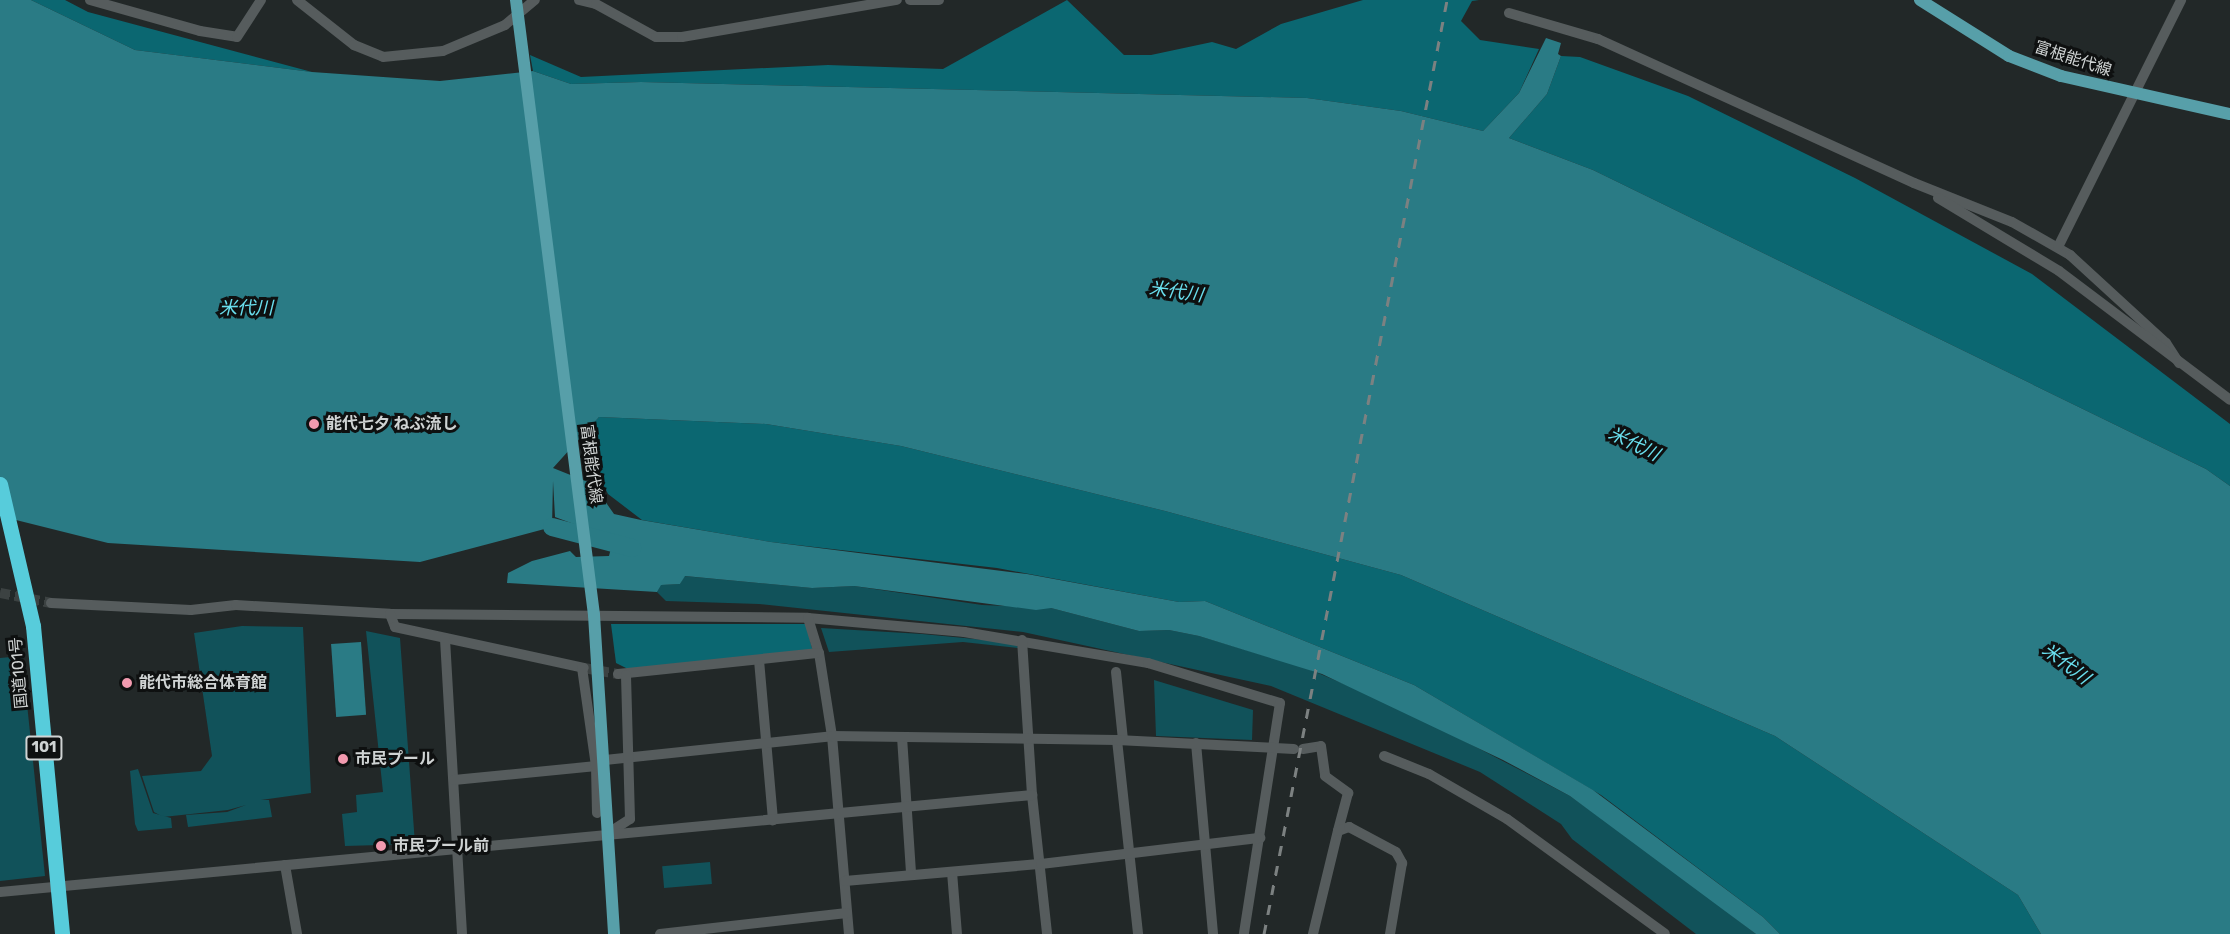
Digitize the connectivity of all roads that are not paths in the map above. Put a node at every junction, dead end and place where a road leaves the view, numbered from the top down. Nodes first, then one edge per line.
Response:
1 (90, 0) edge
2 (261, 0) edge
3 (297, 0) edge
4 (516, 0) edge
5 (535, 0) edge
6 (579, 0) edge
7 (822, 0) edge
8 (897, 0) edge
9 (939, 0) edge
10 (1920, 0) edge
11 (2181, 0) edge
12 (914, 1) edge
13 (598, 2) edge
14 (824, 12) junction
15 (1509, 13) dead end
16 (518, 15) junction
17 (2133, 95) junction
18 (2230, 114) edge
19 (1914, 183) junction
20 (2058, 247) junction
21 (2180, 363) junction
22 (2230, 400) edge
23 (0, 484) edge
24 (51, 603) tunnel mouth
25 (390, 614) junction
26 (594, 615) junction
27 (808, 618) junction
28 (445, 639) junction
29 (1022, 640) junction
30 (819, 653) junction
31 (759, 660) junction
32 (1116, 672) dead end
33 (832, 736) junction
34 (902, 737) junction
35 (1030, 740) junction
36 (1120, 740) junction
37 (765, 743) junction
38 (1196, 743) junction
39 (1273, 748) junction
40 (1384, 756) dead end
41 (631, 758) junction
42 (600, 763) junction
43 (454, 780) junction
44 (1032, 795) junction
45 (907, 808) junction
46 (597, 813) dead end
47 (839, 814) junction
48 (772, 820) junction
49 (1338, 831) junction
50 (608, 834) junction
51 (1260, 838) junction
52 (1204, 844) junction
53 (457, 846) junction
54 (1131, 854) junction
55 (1041, 864) junction
56 (285, 865) junction
57 (952, 872) junction
58 (911, 874) junction
59 (845, 881) junction
60 (57, 888) junction
61 (0, 892) edge
62 (848, 913) junction
63 (62, 934) edge
64 (297, 934) edge
65 (462, 934) edge
66 (614, 934) edge
67 (660, 934) edge
68 (849, 934) edge
69 (957, 934) edge
70 (1047, 934) edge
71 (1137, 934) edge
72 (1214, 934) edge
73 (1244, 934) edge
74 (1313, 934) edge
75 (1390, 934) edge
76 (1665, 934) edge

1 - 2 street
3 - 16 street
4 - 16 main road, 富根能代線
5 - 16 street
6 - 13 street
7 - 14 street
8 - 14 street
9 - 12 street
10 - 17 main road, 富根能代線
11 - 17 street
13 - 14 street
15 - 19 street
16 - 26 main road, 富根能代線
17 - 18 main road, 富根能代線
17 - 20 street
19 - 20 street
19 - 21 street
20 - 21 street
21 - 22 street
23 - 60 highway, 国道101号 / 101
24 - 25 street
25 - 26 street
25 - 28 street
26 - 27 street
26 - 42 main road, 富根能代線
27 - 29 street
27 - 30 street
28 - 42 street
28 - 43 street
29 - 35 street
29 - 39 street
30 - 31 street
30 - 33 street
31 - 37 street
31 - 41 street
32 - 36 street
33 - 34 street
33 - 37 street
33 - 47 street
34 - 35 street
34 - 45 street
35 - 36 street
35 - 44 street
36 - 38 street
36 - 54 street
37 - 41 street
37 - 48 street
38 - 39 street
38 - 52 street
39 - 49 street
39 - 51 street
40 - 76 street
41 - 42 street
41 - 50 street
42 - 43 street
42 - 46 street
42 - 50 main road, 富根能代線
43 - 53 street
44 - 45 street
44 - 55 street
45 - 47 street
45 - 58 street
47 - 48 street
47 - 59 street
48 - 50 street
49 - 74 street
49 - 75 street
50 - 53 street
50 - 66 main road, 富根能代線
51 - 52 street
51 - 73 street
52 - 54 street
52 - 72 street
53 - 56 street
53 - 65 street
54 - 55 street
54 - 71 street
55 - 57 street
55 - 70 street
56 - 60 street
56 - 64 street
57 - 58 street
57 - 69 street
58 - 59 street
59 - 62 street
60 - 61 street
60 - 63 highway, 国道101号 / 101
62 - 67 street
62 - 68 street

